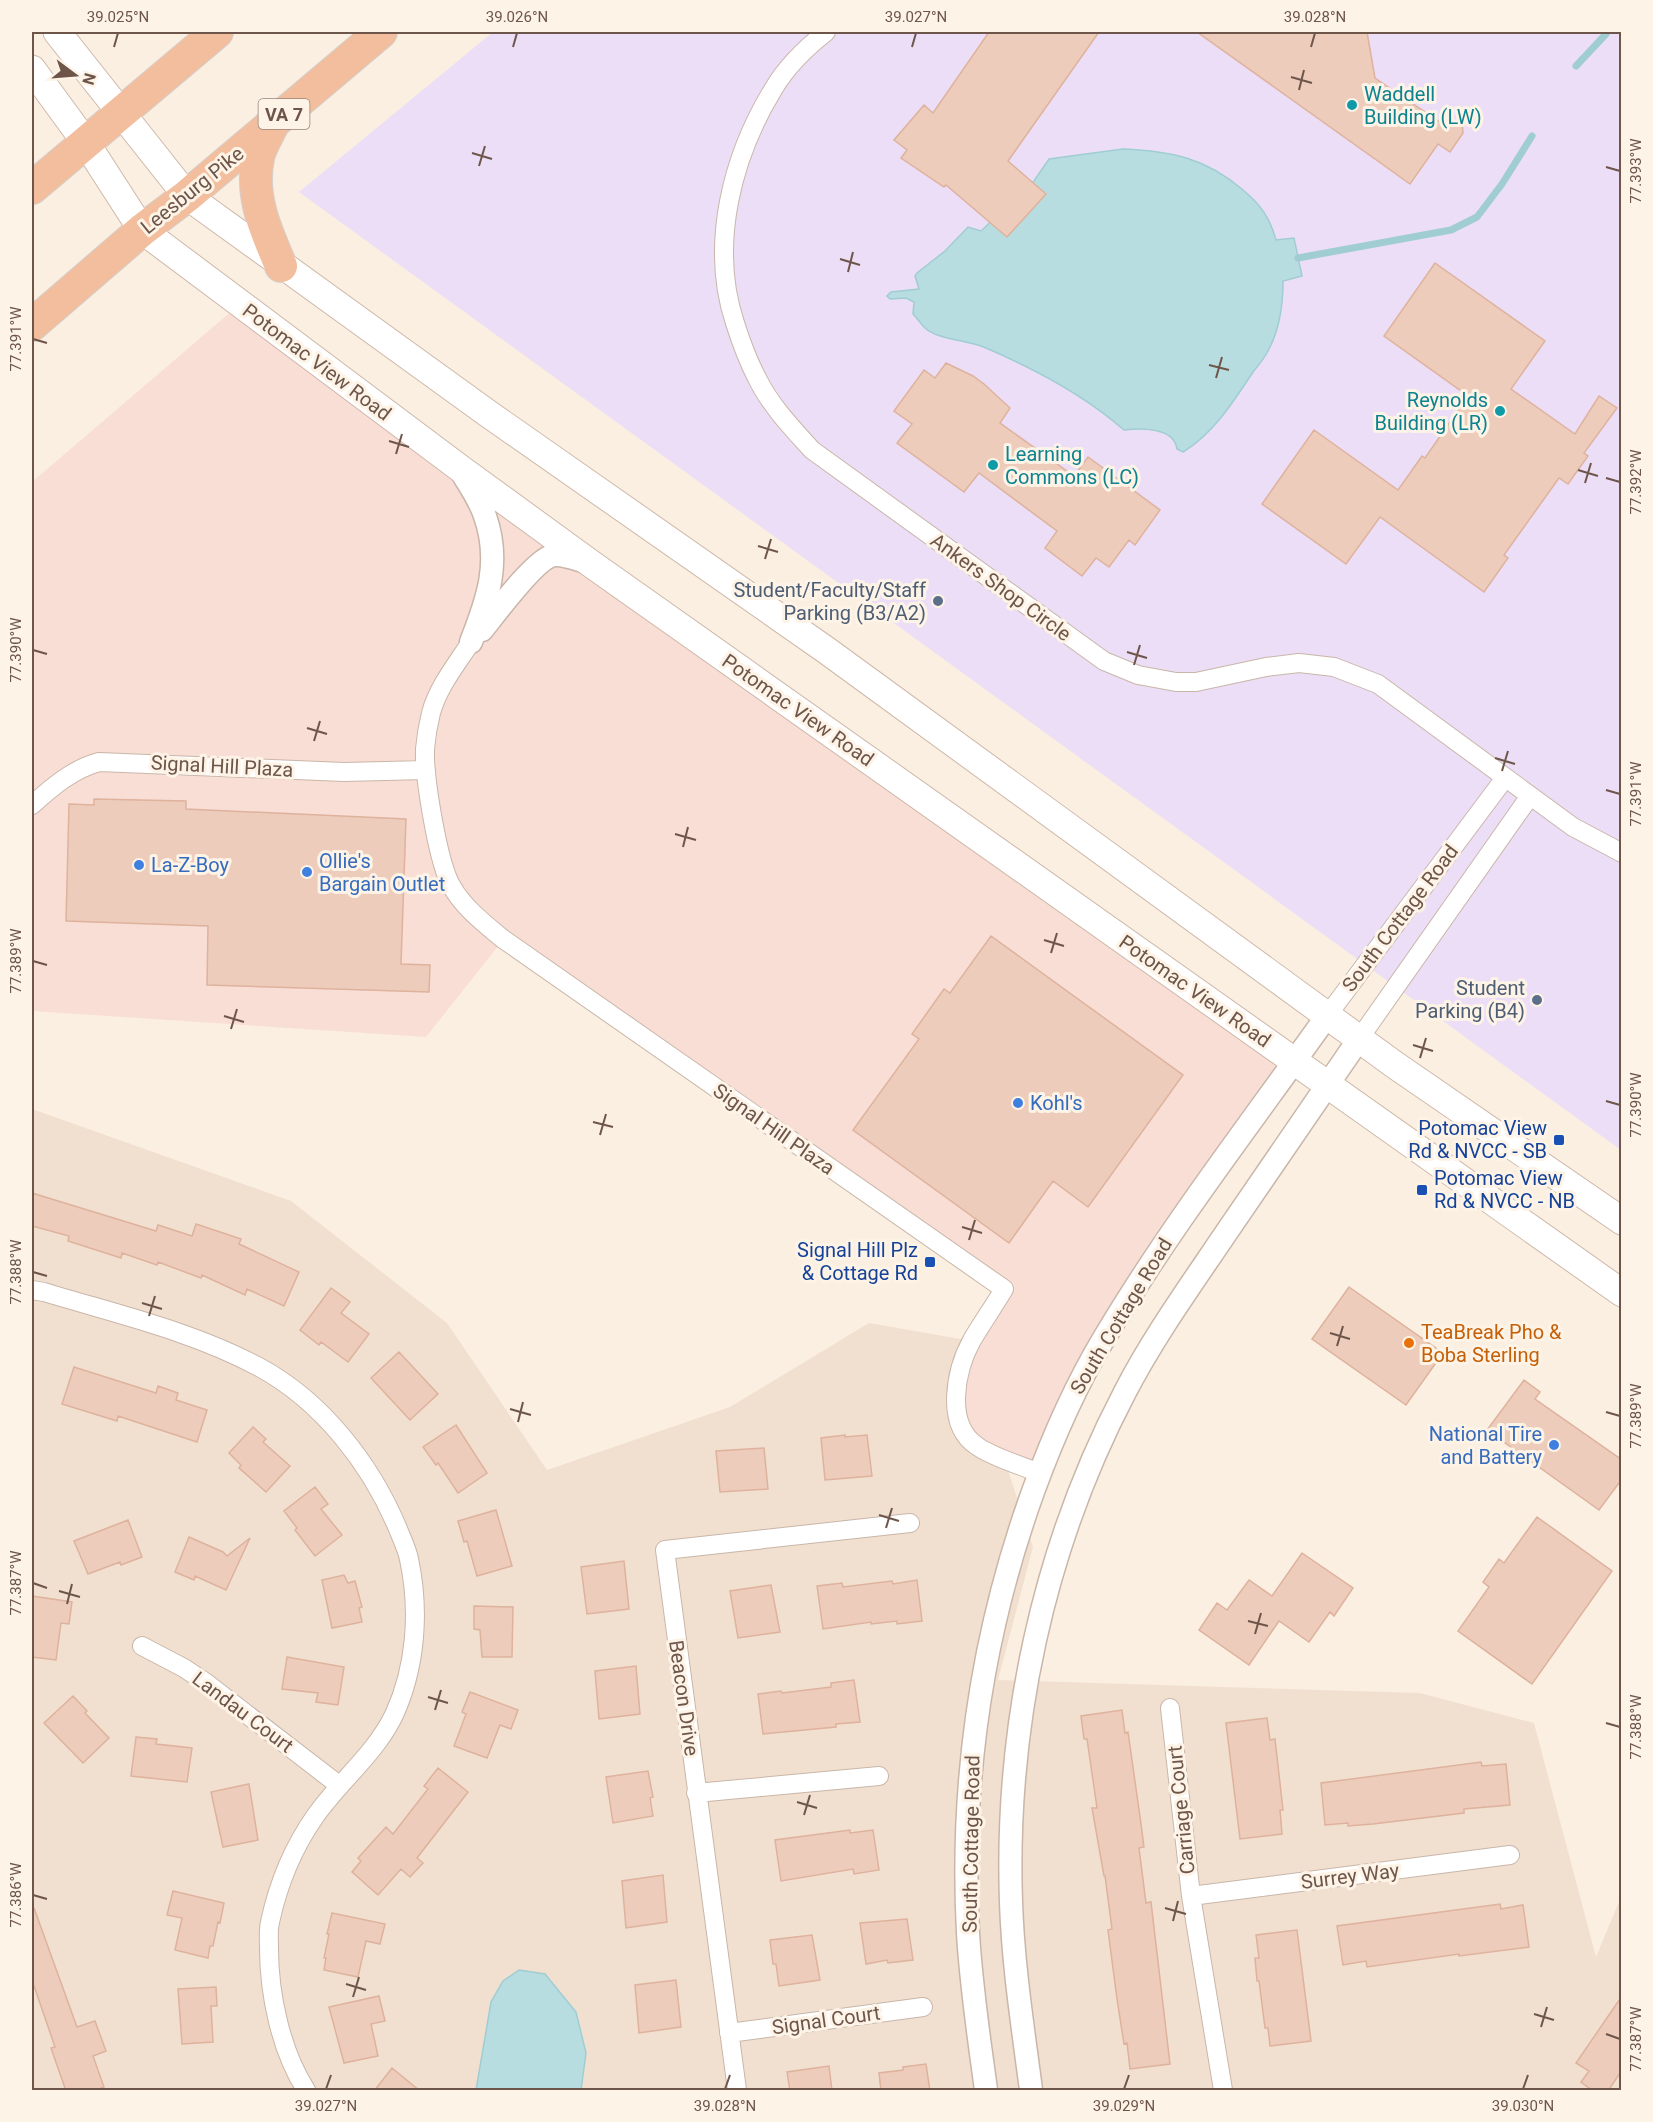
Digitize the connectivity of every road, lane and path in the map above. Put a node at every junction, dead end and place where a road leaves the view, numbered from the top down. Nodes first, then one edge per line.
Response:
1 (57, 32) edge
2 (217, 32) edge
3 (381, 32) edge
4 (826, 32) edge
5 (32, 69) edge
6 (120, 114) junction
7 (274, 122) junction
8 (86, 143) junction
9 (32, 188) edge
10 (187, 196) junction
11 (142, 230) junction
12 (281, 266) junction
13 (32, 325) edge
14 (460, 469) junction
15 (590, 563) junction
16 (471, 642) junction
17 (426, 770) junction
18 (1505, 778) junction
19 (1530, 796) junction
20 (32, 805) edge
21 (1622, 853) edge
22 (1327, 1016) junction
23 (1359, 1039) junction
24 (1294, 1062) junction
25 (1327, 1086) junction
26 (1622, 1221) edge
27 (32, 1290) edge
28 (1622, 1293) edge
29 (1040, 1473) junction
30 (910, 1523) dead end
31 (142, 1646) dead end
32 (1170, 1708) dead end
33 (879, 1776) dead end
34 (340, 1786) junction
35 (696, 1793) junction
36 (1510, 1855) dead end
37 (1191, 1896) junction
38 (923, 2007) dead end
39 (729, 2033) junction
40 (306, 2091) edge
41 (737, 2091) edge
42 (986, 2091) edge
43 (1031, 2091) edge
44 (1223, 2091) edge

1 - 6 main road
2 - 6 highway
3 - 7 highway, Leesburg Pike / VA 7
4 - 18 street, Ankers Shop Circle
5 - 8 main road, Potomac View Road
6 - 8 highway
6 - 10 main road
7 - 10 highway, Leesburg Pike / VA 7
7 - 12 highway
8 - 9 highway
8 - 11 main road, Potomac View Road
10 - 11 highway, Leesburg Pike / VA 7
10 - 12 main road
11 - 13 highway, Leesburg Pike / VA 7
11 - 14 main road, Potomac View Road
12 - 22 main road
14 - 15 main road, Potomac View Road
14 - 16 street
15 - 16 street
15 - 24 main road, Potomac View Road
16 - 17 street, Signal Hill Plaza
17 - 20 street, Signal Hill Plaza
17 - 29 street, Signal Hill Plaza
18 - 19 street, Ankers Shop Circle
18 - 22 street, South Cottage Road
19 - 21 street, Ankers Shop Circle
19 - 23 street, South Cottage Road
22 - 23 main road
22 - 24 street, South Cottage Road
23 - 25 street, South Cottage Road
23 - 26 main road
24 - 25 main road, Potomac View Road
24 - 29 street, South Cottage Road
25 - 28 main road, Potomac View Road
25 - 43 street, South Cottage Road
27 - 34 street
29 - 42 street, South Cottage Road
30 - 35 street, Beacon Drive
31 - 34 street, Landau Court
32 - 37 street, Carriage Court
33 - 35 street
34 - 40 street
35 - 39 street, Beacon Drive
36 - 37 street, Surrey Way
37 - 44 street, Carriage Court
38 - 39 street, Signal Court
39 - 41 street, Beacon Drive

